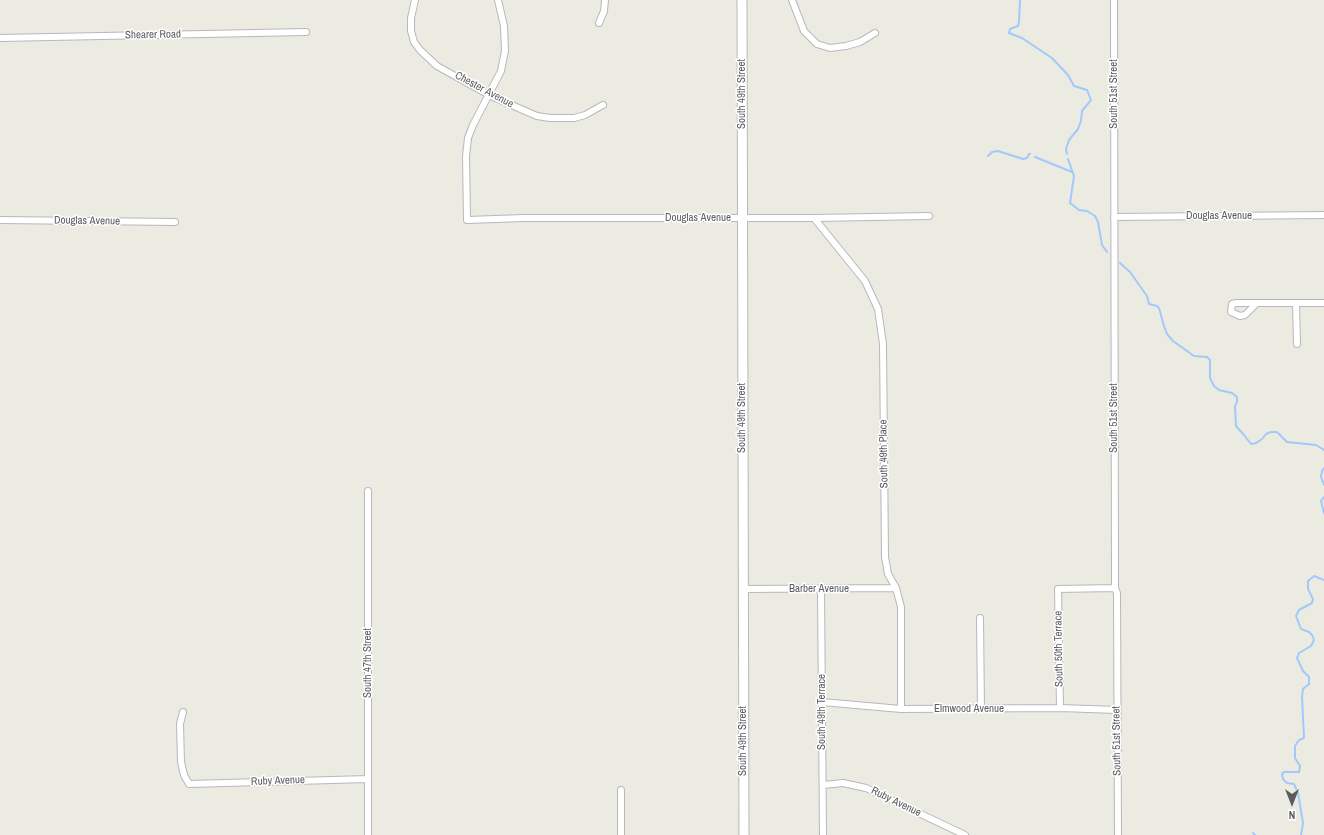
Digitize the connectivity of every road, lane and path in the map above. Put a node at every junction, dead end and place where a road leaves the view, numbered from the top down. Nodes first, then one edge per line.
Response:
1 (415, 0) edge
2 (498, 0) edge
3 (605, 0) edge
4 (742, 0) edge
5 (792, 0) edge
6 (1114, 0) edge
7 (599, 23) dead end
8 (306, 32) dead end
9 (875, 33) dead end
10 (0, 38) edge
11 (489, 95) junction
12 (603, 105) dead end
13 (1324, 215) edge
14 (929, 216) dead end
15 (1114, 217) junction
16 (742, 218) junction
17 (814, 218) junction
18 (0, 220) edge
19 (175, 222) dead end
20 (1258, 303) dead end
21 (1296, 303) junction
22 (1324, 303) edge
23 (1297, 344) dead end
24 (368, 491) dead end
25 (896, 588) junction
26 (1115, 588) junction
27 (743, 589) junction
28 (821, 589) junction
29 (980, 618) dead end
30 (822, 702) junction
31 (1060, 708) junction
32 (901, 709) junction
33 (981, 709) junction
34 (1117, 710) junction
35 (182, 712) dead end
36 (368, 779) junction
37 (823, 785) junction
38 (621, 790) dead end
39 (368, 835) edge
40 (621, 835) edge
41 (744, 835) edge
42 (823, 835) edge
43 (965, 835) edge
44 (1118, 835) edge

1 - 11 street, Chester Avenue
2 - 11 street
3 - 7 street
4 - 16 street, South 49th Street
5 - 9 street
6 - 15 street, South 51st Street
8 - 10 street, Shearer Road
11 - 12 street, Chester Avenue
11 - 16 street, Douglas Avenue
13 - 15 street, Douglas Avenue
14 - 17 street, Douglas Avenue
15 - 26 street, South 51st Street
16 - 17 street, Douglas Avenue
16 - 27 street, South 49th Street
17 - 25 street, South 49th Place
18 - 19 street, Douglas Avenue
20 - 21 street
21 - 22 street
21 - 23 street
24 - 36 street, South 47th Street
25 - 28 street, Barber Avenue
25 - 32 street, South 49th Place
26 - 31 street, South 50th Terrace
26 - 34 street, South 51st Street
27 - 28 street, Barber Avenue
27 - 41 street, South 49th Street
28 - 30 street, South 49th Terrace
29 - 33 street
30 - 32 street, Elmwood Avenue
30 - 37 street, South 49th Terrace
31 - 33 street, Elmwood Avenue
31 - 34 street, Elmwood Avenue
32 - 33 street, Elmwood Avenue
34 - 44 street, South 51st Street
35 - 36 street, Ruby Avenue
36 - 39 street, South 47th Street
37 - 42 street, South 49th Terrace
37 - 43 street, Ruby Avenue
38 - 40 street

